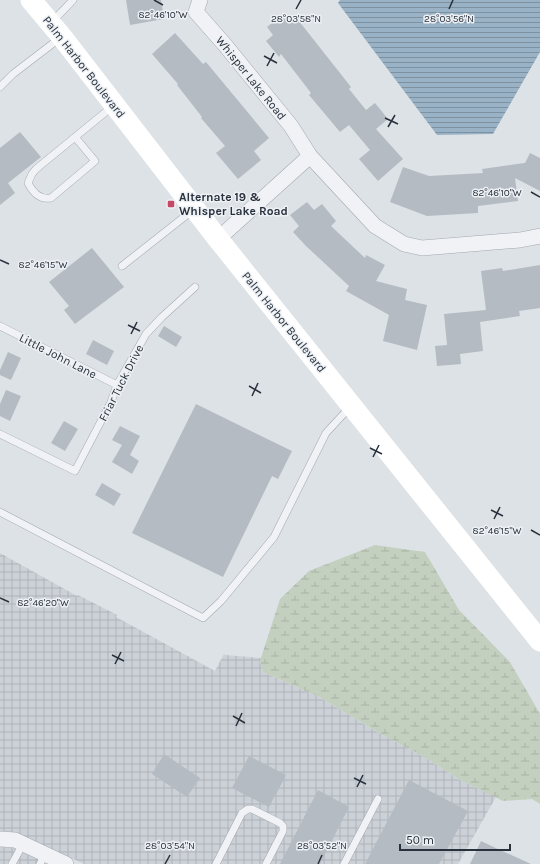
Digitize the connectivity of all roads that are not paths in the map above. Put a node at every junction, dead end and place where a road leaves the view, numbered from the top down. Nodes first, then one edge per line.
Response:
1 (31, 0) edge
2 (73, 0) edge
3 (200, 0) edge
4 (56, 30) junction
5 (0, 88) edge
6 (114, 105) junction
7 (75, 137) junction
8 (310, 156) junction
9 (195, 209) junction
10 (540, 236) edge
11 (218, 238) junction
12 (122, 266) dead end
13 (195, 287) dead end
14 (0, 326) edge
15 (116, 385) junction
16 (352, 406) junction
17 (0, 434) edge
18 (0, 512) edge
19 (540, 641) edge
20 (378, 799) dead end
21 (0, 839) edge
22 (23, 844) junction
23 (43, 859) edge
24 (12, 864) edge
25 (66, 864) edge
26 (216, 864) edge
27 (266, 864) edge
28 (344, 864) edge

1 - 4 main road, Palm Harbor Boulevard
2 - 4 lane
3 - 8 street, Whisper Lake Road
4 - 5 lane
4 - 6 main road, Palm Harbor Boulevard
6 - 7 lane
6 - 9 main road, Palm Harbor Boulevard
7 - 7 lane
8 - 10 street, Whisper Lake Road
8 - 11 street
9 - 11 main road, Palm Harbor Boulevard
9 - 12 lane
11 - 16 main road, Palm Harbor Boulevard
13 - 15 lane, Friar Tuck Drive
14 - 15 lane, Little John Lane
15 - 17 lane, Friar Tuck Drive
16 - 18 lane
16 - 19 main road, Palm Harbor Boulevard
20 - 28 lane
21 - 22 street
22 - 23 street
22 - 24 lane
23 - 25 street
26 - 27 lane

